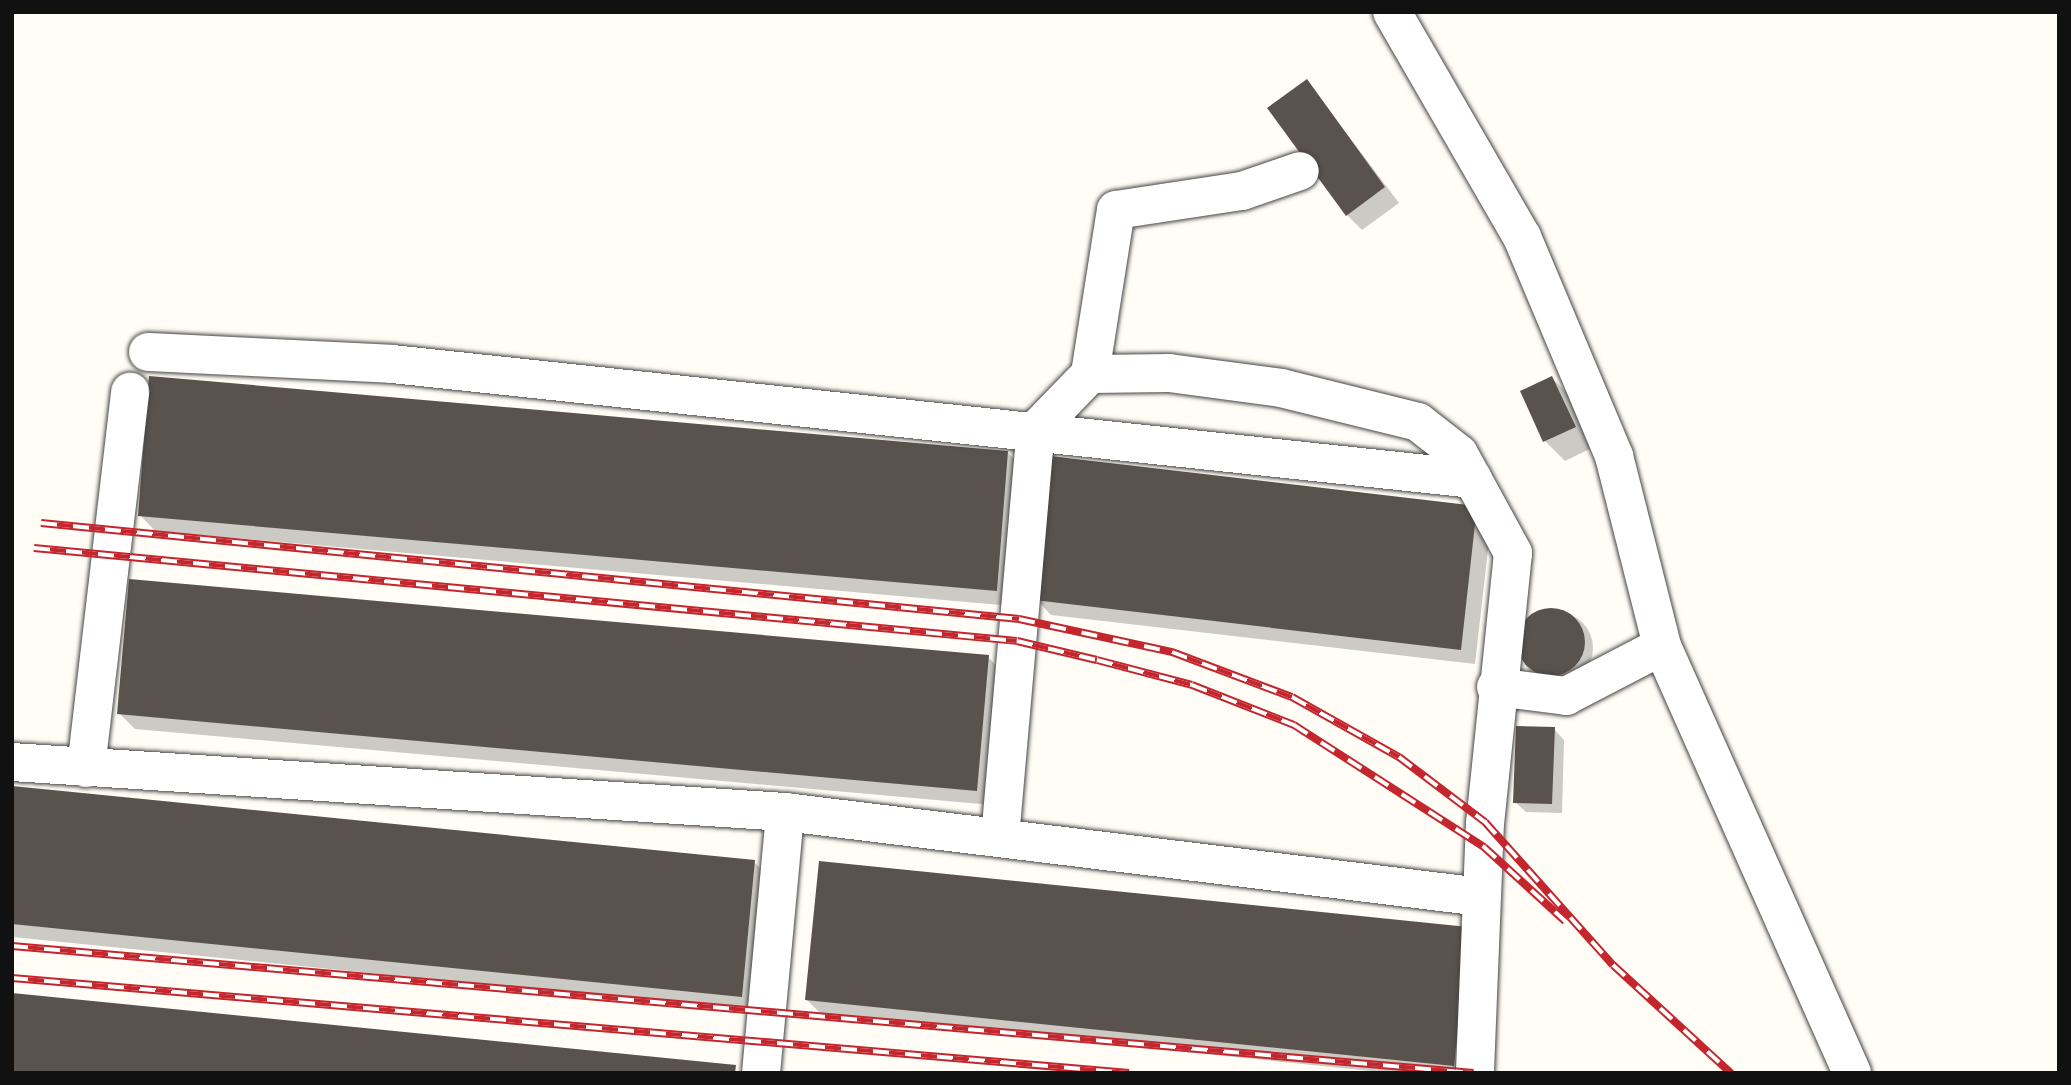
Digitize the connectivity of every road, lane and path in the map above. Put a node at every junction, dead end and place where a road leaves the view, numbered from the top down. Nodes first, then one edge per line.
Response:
1 (1392, 12) edge
2 (1300, 171) dead end
3 (148, 352) dead end
4 (1090, 374) junction
5 (130, 392) dead end
6 (1036, 430) junction
7 (1473, 479) junction
8 (1662, 646) junction
9 (1496, 687) junction
10 (12, 762) edge
11 (86, 768) junction
12 (785, 812) junction
13 (1000, 838) junction
14 (1481, 897) junction
15 (761, 1073) edge
16 (1475, 1073) edge
17 (1852, 1073) edge

1 - 8 street
2 - 4 street
3 - 6 street
4 - 6 street
4 - 7 street
5 - 11 street
6 - 7 street
6 - 13 street
7 - 9 street
8 - 9 street
8 - 17 street
9 - 14 street
10 - 11 street
11 - 12 street
12 - 13 street
12 - 15 street
13 - 14 street
14 - 16 street

